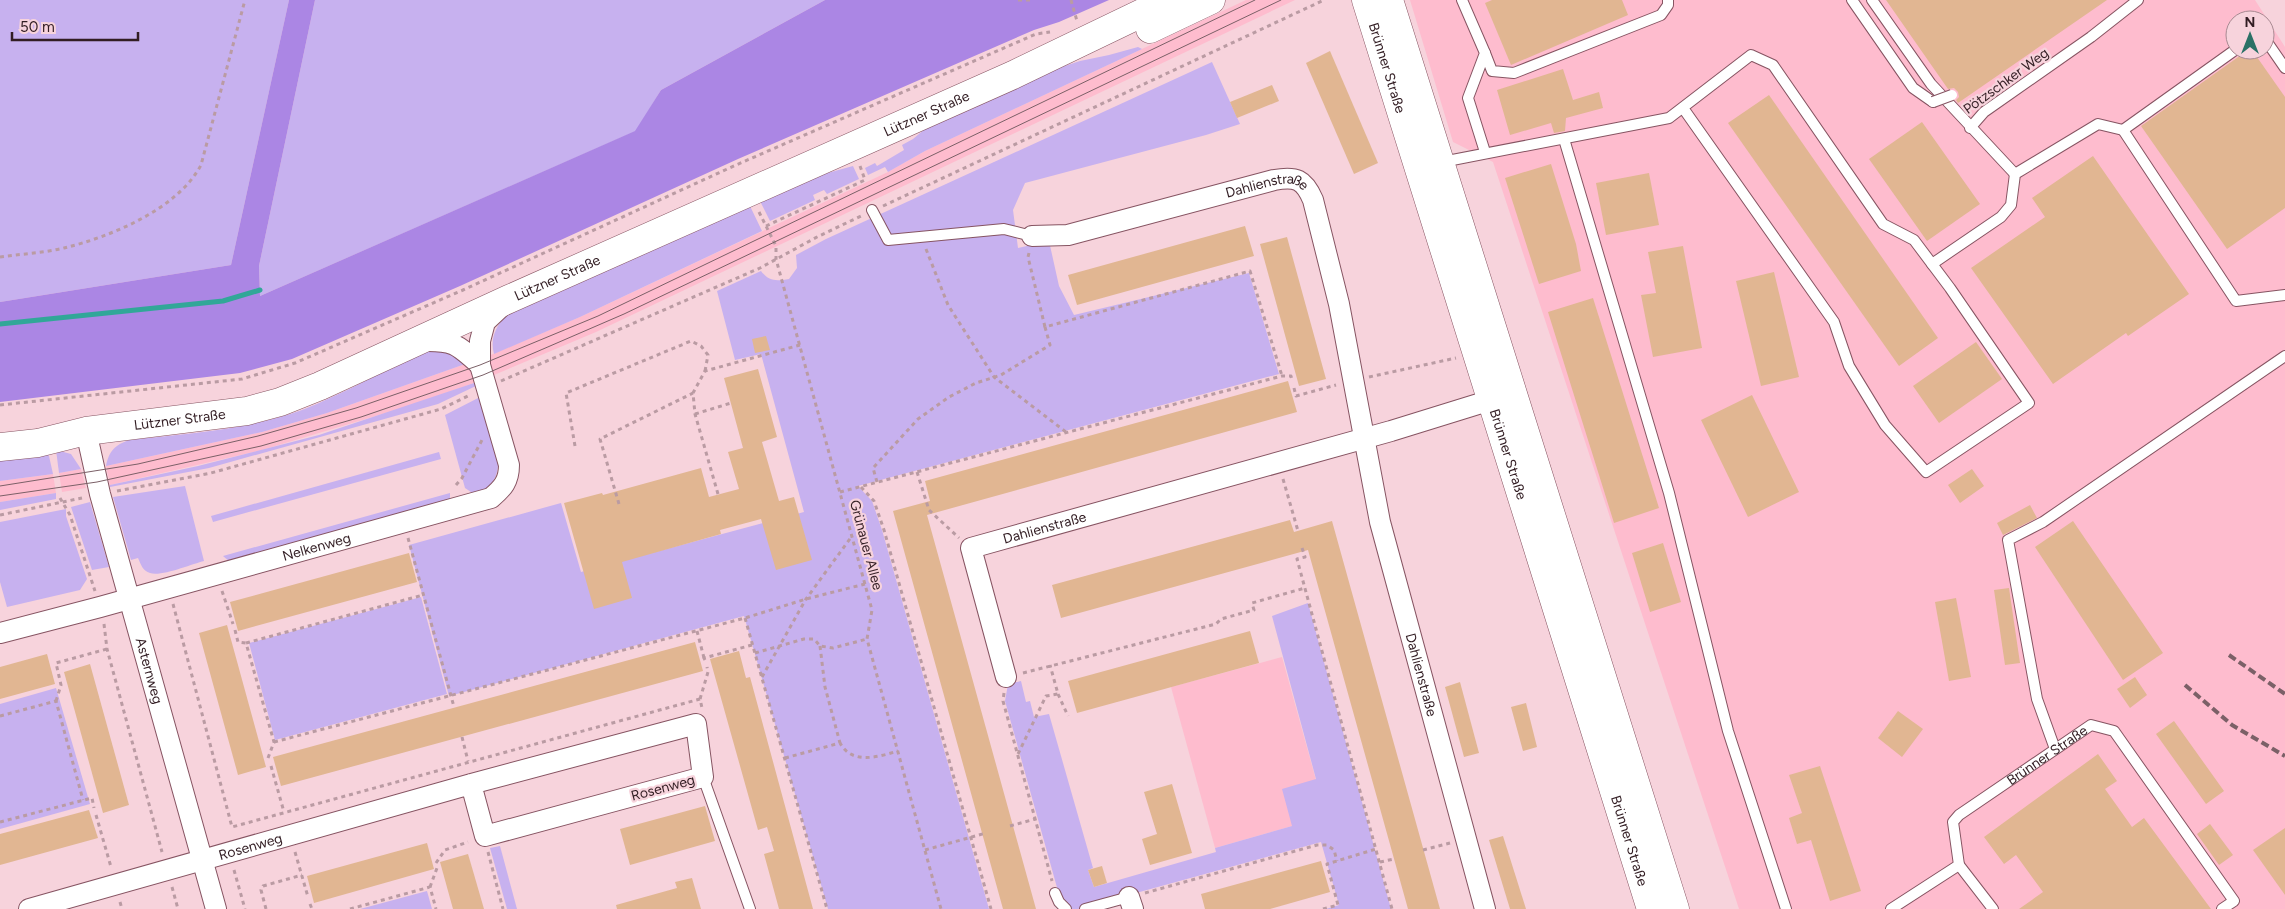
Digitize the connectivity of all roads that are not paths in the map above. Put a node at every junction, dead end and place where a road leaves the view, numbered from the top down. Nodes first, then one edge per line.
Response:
1 (1169, 0) edge
2 (1211, 0) edge
3 (1366, 0) edge
4 (1389, 0) edge
5 (1462, 0) edge
6 (1668, 0) edge
7 (1852, 0) edge
8 (1872, 0) edge
9 (2138, 0) edge
10 (1485, 53) junction
11 (2275, 54) edge
12 (2225, 57) edge
13 (2285, 68) edge
14 (1013, 75) junction
15 (1952, 95) dead end
16 (1683, 108) junction
17 (1970, 128) junction
18 (2123, 130) junction
19 (1564, 140) junction
20 (1485, 152) junction
21 (1440, 162) junction
22 (2015, 174) junction
23 (872, 210) road end
24 (1032, 236) joint
25 (1932, 264) junction
26 (2285, 295) edge
27 (509, 299) junction
28 (418, 341) junction
29 (2285, 356) edge
30 (480, 365) junction
31 (1501, 397) junction
32 (0, 430) edge
33 (86, 431) junction
34 (1362, 439) junction
35 (0, 447) edge
36 (130, 599) junction
37 (0, 633) edge
38 (1006, 678) road end
39 (2055, 749) junction
40 (703, 777) junction
41 (471, 784) junction
42 (202, 860) junction
43 (1959, 865) junction
44 (1055, 893) road end
45 (1131, 903) edge
46 (29, 909) edge
47 (216, 909) edge
48 (750, 909) edge
49 (1066, 909) edge
50 (1085, 909) edge
51 (1485, 909) edge
52 (1651, 909) edge
53 (1675, 909) edge
54 (1786, 909) edge
55 (1892, 909) edge
56 (1993, 909) edge
57 (2222, 909) edge

1 - 14 main road, Lützner Straße
2 - 14 main road, Lützner Straße
3 - 31 main road, Brünner Straße
4 - 21 main road, Brünner Straße
5 - 10 lane
6 - 10 lane
7 - 15 lane, bridge
8 - 17 lane, Pötzschker Weg
9 - 17 lane, Pötzschker Weg
10 - 20 lane
11 - 13 lane
12 - 18 lane
14 - 27 main road, Lützner Straße
16 - 19 lane
16 - 25 lane
16 - 25 lane
17 - 22 lane
18 - 22 lane
18 - 26 lane
19 - 20 lane
19 - 54 lane
20 - 21 lane
21 - 31 main road, Brünner Straße
22 - 25 lane
23 - 24 lane
24 - 34 street, Dahlienstraße
27 - 28 main road, Lützner Straße
27 - 30 street, Nelkenweg
28 - 30 street
28 - 33 main road, Lützner Straße
29 - 39 lane
30 - 36 street, Nelkenweg
31 - 34 street, Dahlienstraße
31 - 52 main road, Brünner Straße
31 - 53 main road, Brünner Straße
32 - 33 main road, Lützner Straße
33 - 35 main road, Lützner Straße
33 - 36 street, Asternweg
34 - 38 street, Dahlienstraße
34 - 51 street, Dahlienstraße
36 - 37 street, Nelkenweg
36 - 42 street, Asternweg
39 - 43 lane, Brünner Straße
39 - 57 lane, Brünner Straße
40 - 41 street, Rosenweg
40 - 41 street, Rosenweg
40 - 48 lane
41 - 42 street, Rosenweg
42 - 46 street, Rosenweg
42 - 47 street, Asternweg
43 - 55 lane
43 - 56 lane
44 - 49 lane
45 - 50 lane

